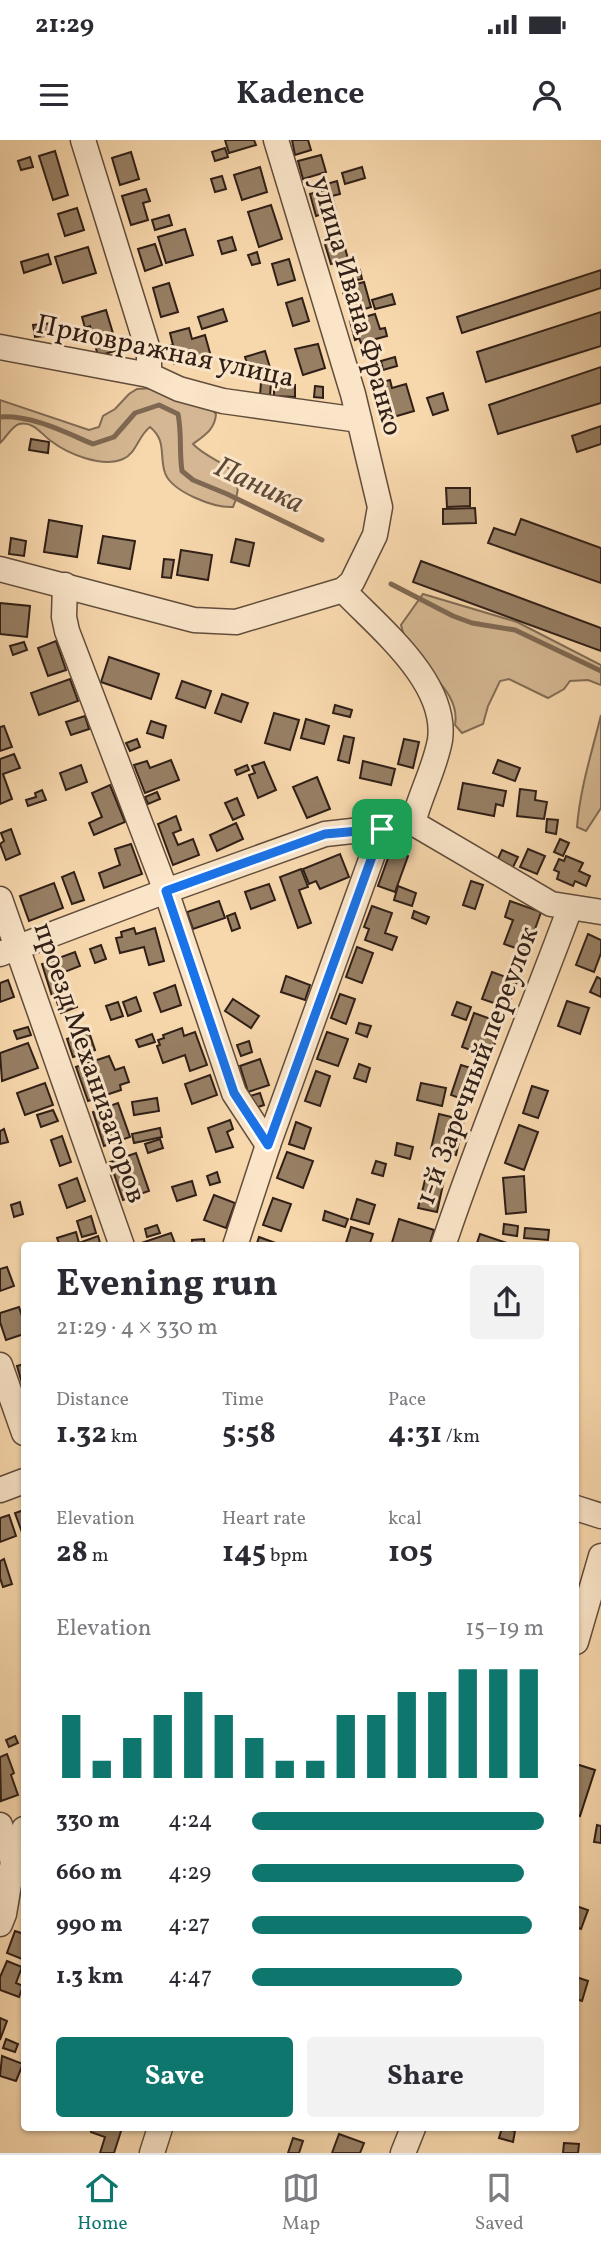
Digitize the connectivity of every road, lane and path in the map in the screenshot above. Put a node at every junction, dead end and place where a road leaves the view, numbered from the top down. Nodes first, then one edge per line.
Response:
1 (83, 140) edge
2 (276, 140) edge
3 (0, 347) edge
4 (149, 375) junction
5 (359, 420) junction
6 (0, 569) edge
7 (65, 586) junction
8 (343, 590) junction
9 (413, 823) junction
10 (382, 829) junction
11 (166, 891) junction
12 (0, 900) edge
13 (570, 908) junction
14 (601, 912) edge
15 (9, 951) edge
16 (268, 1145) junction
17 (119, 1242) edge
18 (236, 1242) edge
19 (444, 1242) edge
20 (0, 1365) edge
21 (21, 1424) edge
22 (21, 1482) edge
23 (0, 1490) edge
24 (579, 1509) edge
25 (601, 1517) edge
26 (601, 1556) edge
27 (579, 1632) edge
28 (0, 1825) edge
29 (21, 1838) edge
30 (13, 1861) junction
31 (0, 1924) edge
32 (159, 2131) edge
33 (412, 2131) edge
34 (152, 2153) edge
35 (403, 2153) edge

1 - 4 street
2 - 5 street, улица Ивана Франко
3 - 4 street, Приовражная улица
4 - 5 street, Приовражная улица
5 - 8 street, улица Ивана Франко
6 - 7 street
7 - 8 street
7 - 11 street
8 - 9 street
9 - 10 street
9 - 13 street
10 - 11 street
10 - 16 street
11 - 15 street
11 - 16 street
12 - 15 street, проезд Механизаторов
13 - 14 street
13 - 19 street, 1-й Заречный переулок
15 - 17 street, проезд Механизаторов
16 - 18 street
20 - 21 street
22 - 23 street
24 - 25 street
26 - 27 street
28 - 30 street
29 - 30 street
30 - 31 street
32 - 34 street
33 - 35 street

